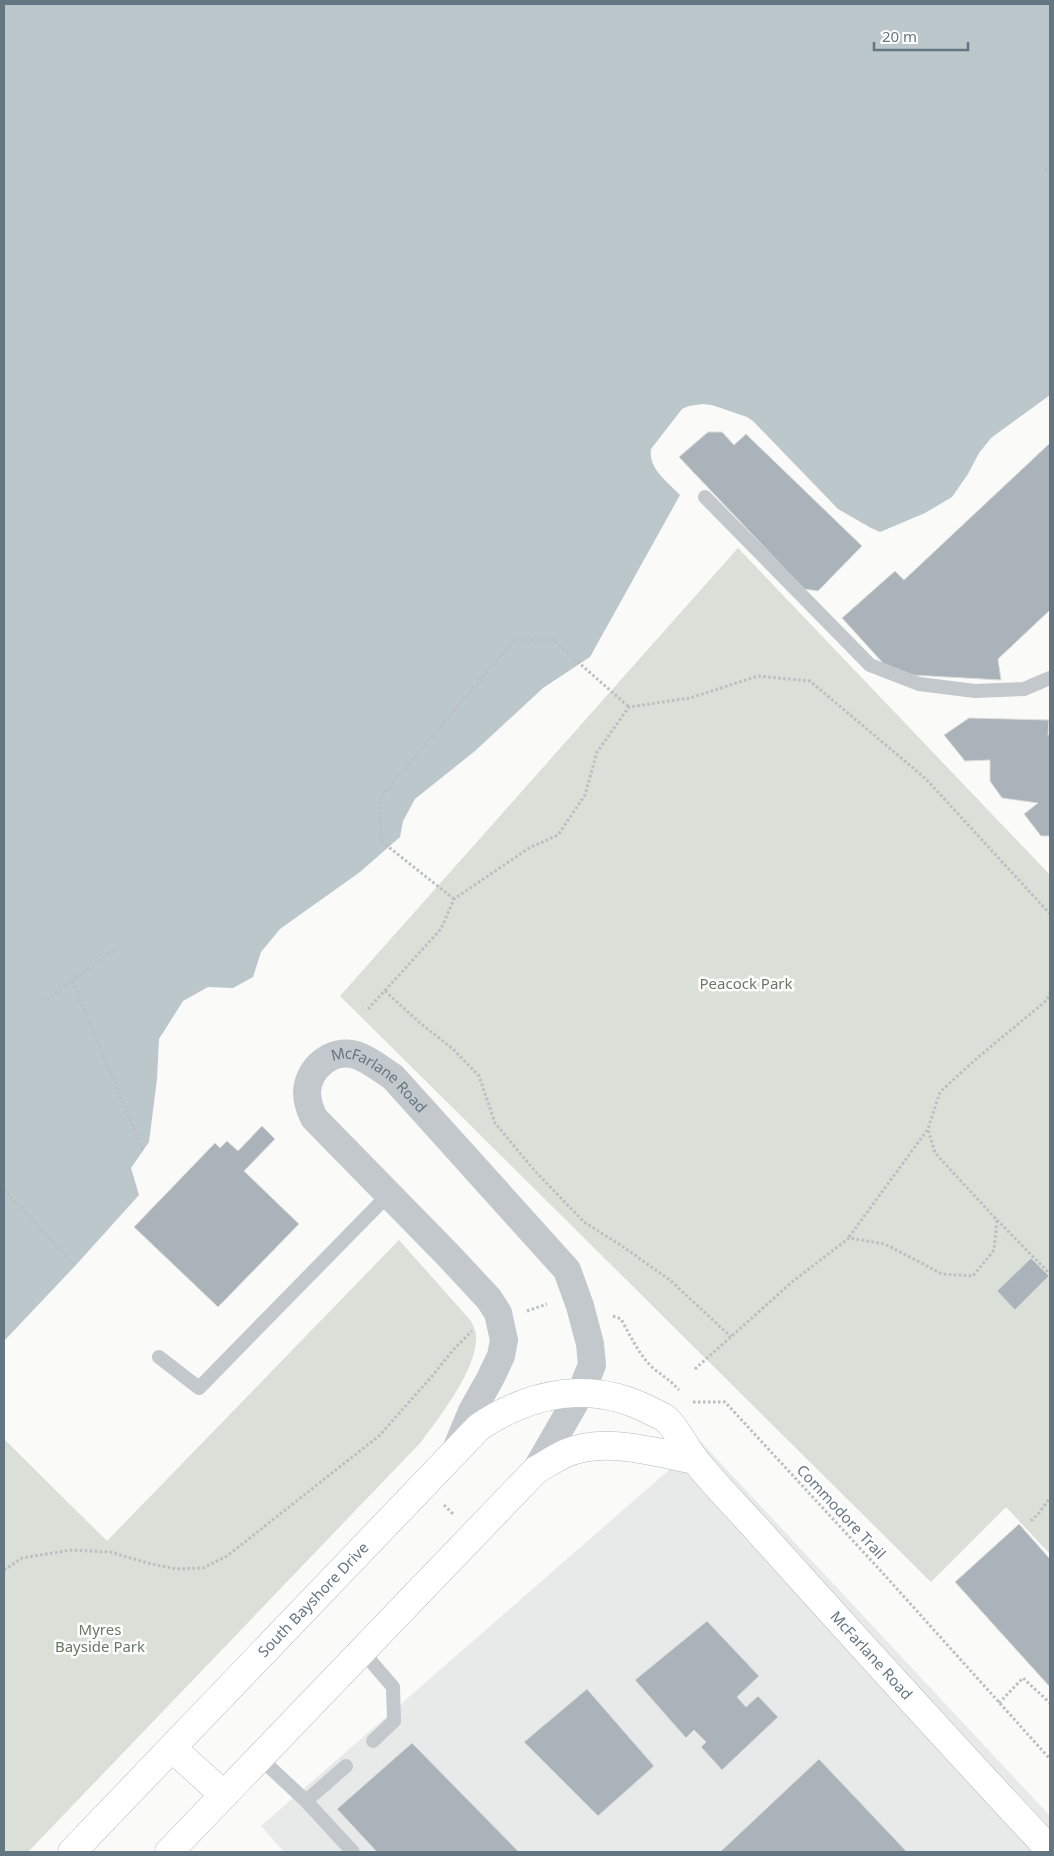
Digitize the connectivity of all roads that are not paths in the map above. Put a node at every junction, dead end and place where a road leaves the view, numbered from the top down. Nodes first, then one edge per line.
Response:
1 (705, 497) dead end
2 (1050, 678) edge
3 (389, 1194) junction
4 (159, 1357) dead end
5 (581, 1392) junction
6 (455, 1452) junction
7 (695, 1460) junction
8 (536, 1470) junction
9 (362, 1651) junction
10 (373, 1741) dead end
11 (172, 1748) junction
12 (260, 1758) junction
13 (346, 1766) dead end
14 (224, 1796) junction
15 (306, 1801) junction
16 (1050, 1850) edge
17 (72, 1852) edge
18 (169, 1852) edge
19 (353, 1852) edge

1 - 2 lane
3 - 4 lane
3 - 5 street, McFarlane Road
3 - 6 street, McFarlane Road
5 - 6 main road, South Bayshore Drive
5 - 7 main road, McFarlane Road
5 - 8 street, McFarlane Road
6 - 11 main road, South Bayshore Drive
7 - 8 main road
7 - 16 main road, McFarlane Road
8 - 9 main road
9 - 10 lane
9 - 12 main road
11 - 14 main road
11 - 17 main road, South Bayshore Drive
12 - 14 main road
12 - 15 lane
13 - 15 lane
14 - 18 main road
15 - 19 lane

